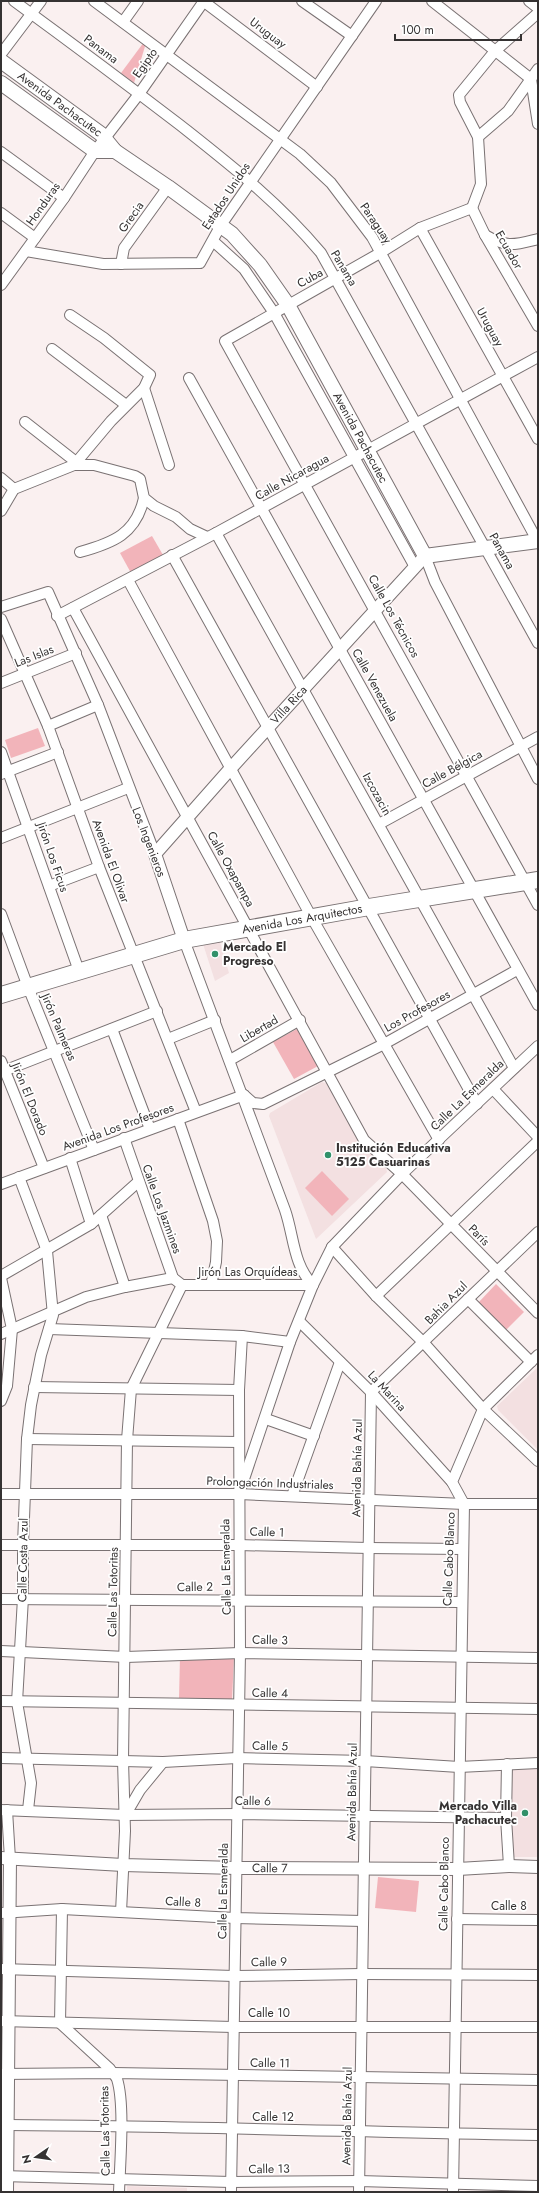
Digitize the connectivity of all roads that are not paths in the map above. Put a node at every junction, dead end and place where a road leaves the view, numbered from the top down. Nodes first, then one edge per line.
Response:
1 (14, 1) edge
2 (41, 1) edge
3 (94, 1) edge
4 (138, 1) edge
5 (204, 1) edge
6 (302, 1) edge
7 (376, 1) edge
8 (432, 1) edge
9 (529, 1) edge
10 (538, 8) edge
11 (538, 13) edge
12 (32, 14) junction
13 (123, 22) junction
14 (352, 36) junction
15 (495, 51) junction
16 (1, 54) edge
17 (167, 54) junction
18 (1, 61) edge
19 (538, 69) edge
20 (531, 80) junction
21 (1, 82) edge
22 (317, 87) junction
23 (139, 94) junction
24 (538, 124) edge
25 (478, 137) junction
26 (105, 139) junction
27 (281, 139) junction
28 (95, 150) junction
29 (115, 151) junction
30 (1, 152) edge
31 (252, 181) junction
32 (168, 186) junction
33 (64, 198) junction
34 (472, 208) junction
35 (1, 213) edge
36 (221, 225) junction
37 (420, 228) junction
38 (485, 235) junction
39 (35, 238) junction
40 (538, 239) edge
41 (213, 241) junction
42 (26, 251) junction
43 (380, 253) junction
44 (121, 264) junction
45 (336, 278) junction
46 (3, 279) edge
47 (288, 306) junction
48 (274, 313) junction
49 (70, 315) dead end
50 (538, 326) edge
51 (225, 341) joint
52 (52, 348) dead end
53 (538, 357) edge
54 (502, 375) junction
55 (189, 378) dead end
56 (144, 388) junction
57 (459, 399) junction
58 (126, 405) junction
59 (25, 422) dead end
60 (414, 424) junction
61 (538, 439) edge
62 (361, 454) junction
63 (75, 464) junction
64 (169, 465) dead end
65 (1, 478) edge
66 (306, 484) junction
67 (14, 489) junction
68 (144, 498) junction
69 (260, 509) junction
70 (1, 511) edge
71 (216, 533) junction
72 (207, 537) junction
73 (538, 541) edge
74 (486, 549) junction
75 (80, 552) dead end
76 (172, 555) junction
77 (420, 562) junction
78 (128, 580) junction
79 (1, 607) edge
80 (73, 608) junction
81 (376, 610) junction
82 (57, 616) junction
83 (1, 619) edge
84 (538, 643) edge
85 (340, 648) junction
86 (76, 653) junction
87 (26, 673) junction
88 (1, 683) edge
89 (303, 689) junction
90 (98, 705) junction
91 (48, 726) junction
92 (267, 728) junction
93 (538, 737) edge
94 (521, 746) junction
95 (1, 752) edge
96 (58, 752) junction
97 (231, 768) junction
98 (5, 772) edge
99 (466, 775) junction
100 (538, 779) edge
101 (128, 788) junction
102 (424, 800) junction
103 (77, 807) junction
104 (188, 818) junction
105 (379, 824) junction
106 (28, 827) junction
107 (1, 838) edge
108 (155, 854) junction
109 (99, 868) junction
110 (531, 881) edge
111 (49, 886) junction
112 (473, 890) junction
113 (420, 899) junction
114 (538, 904) edge
115 (368, 907) junction
116 (1, 914) edge
117 (312, 918) junction
118 (249, 928) junction
119 (184, 940) junction
120 (133, 954) junction
121 (517, 970) junction
122 (79, 971) junction
123 (28, 987) junction
124 (1, 995) edge
125 (474, 995) junction
126 (538, 1005) edge
127 (157, 1012) junction
128 (430, 1019) junction
129 (214, 1020) junction
130 (300, 1020) junction
131 (112, 1029) junction
132 (168, 1039) junction
133 (384, 1044) junction
134 (538, 1046) edge
135 (55, 1051) junction
136 (230, 1060) junction
137 (2, 1068) edge
138 (514, 1068) junction
139 (329, 1072) junction
140 (493, 1090) junction
141 (244, 1095) junction
142 (477, 1104) junction
143 (196, 1112) junction
144 (178, 1119) junction
145 (150, 1129) junction
146 (538, 1137) edge
147 (124, 1138) junction
148 (439, 1140) junction
149 (538, 1142) edge
150 (94, 1150) junction
151 (70, 1158) junction
152 (44, 1168) junction
153 (402, 1174) junction
154 (19, 1177) junction
155 (138, 1182) junction
156 (1, 1184) edge
157 (101, 1215) junction
158 (91, 1224) junction
159 (450, 1225) junction
160 (538, 1232) edge
161 (332, 1247) junction
162 (47, 1252) junction
163 (497, 1272) junction
164 (1, 1277) edge
165 (173, 1278) junction
166 (182, 1284) junction
167 (211, 1285) junction
168 (313, 1285) junction
169 (125, 1287) junction
170 (376, 1296) junction
171 (468, 1299) junction
172 (51, 1312) junction
173 (538, 1313) edge
174 (299, 1321) junction
175 (12, 1329) junction
176 (49, 1329) junction
177 (160, 1333) junction
178 (1, 1334) edge
179 (242, 1336) junction
180 (290, 1342) junction
181 (424, 1343) junction
182 (534, 1358) edge
183 (340, 1362) junction
184 (34, 1387) junction
185 (131, 1389) junction
186 (239, 1390) junction
187 (371, 1392) junction
188 (1, 1401) edge
189 (483, 1409) junction
190 (266, 1419) junction
191 (314, 1436) junction
192 (27, 1439) junction
193 (127, 1440) junction
194 (239, 1442) junction
195 (538, 1461) edge
196 (452, 1482) junction
197 (128, 1492) junction
198 (1, 1494) edge
199 (24, 1494) junction
200 (239, 1494) junction
201 (292, 1496) junction
202 (369, 1499) junction
203 (464, 1504) junction
204 (538, 1504) edge
205 (1, 1545) edge
206 (23, 1545) junction
207 (127, 1545) junction
208 (238, 1545) junction
209 (369, 1548) junction
210 (462, 1549) junction
211 (23, 1598) junction
212 (1, 1599) edge
213 (240, 1599) junction
214 (126, 1600) junction
215 (368, 1601) junction
216 (461, 1602) junction
217 (1, 1651) edge
218 (19, 1652) junction
219 (240, 1653) junction
220 (367, 1655) junction
221 (126, 1657) junction
222 (460, 1657) junction
223 (538, 1658) edge
224 (1, 1701) edge
225 (17, 1702) junction
226 (125, 1704) junction
227 (239, 1706) junction
228 (366, 1708) junction
229 (460, 1708) junction
230 (538, 1709) edge
231 (1, 1758) edge
232 (237, 1758) junction
233 (28, 1759) junction
234 (123, 1760) junction
235 (365, 1761) junction
236 (163, 1762) junction
237 (538, 1763) edge
238 (507, 1764) junction
239 (459, 1767) junction
240 (4, 1810) edge
241 (28, 1810) junction
242 (237, 1814) junction
243 (125, 1815) junction
244 (364, 1816) junction
245 (458, 1816) junction
246 (506, 1818) junction
247 (5, 1858) edge
248 (123, 1865) junction
249 (509, 1866) junction
250 (538, 1867) edge
251 (236, 1868) junction
252 (364, 1868) junction
253 (458, 1869) junction
254 (62, 1909) junction
255 (121, 1912) junction
256 (6, 1913) edge
257 (235, 1918) junction
258 (457, 1919) junction
259 (538, 1920) edge
260 (363, 1921) junction
261 (5, 1969) edge
262 (60, 1969) junction
263 (362, 1974) junction
264 (456, 1974) junction
265 (538, 1975) edge
266 (234, 1976) junction
267 (5, 2021) edge
268 (60, 2023) junction
269 (361, 2026) junction
270 (234, 2027) junction
271 (538, 2027) edge
272 (455, 2028) junction
273 (113, 2073) junction
274 (5, 2074) edge
275 (233, 2075) junction
276 (361, 2077) junction
277 (455, 2078) junction
278 (538, 2080) edge
279 (8, 2125) junction
280 (120, 2126) junction
281 (232, 2130) junction
282 (360, 2130) junction
283 (454, 2134) junction
284 (538, 2135) edge
285 (4, 2176) edge
286 (119, 2180) junction
287 (359, 2181) junction
288 (538, 2186) edge
289 (231, 2187) edge
290 (453, 2188) edge
291 (7, 2192) edge
292 (119, 2192) edge
293 (359, 2192) edge

1 - 12 street, Panama
2 - 12 street
3 - 13 street, Paraguay
4 - 13 street
5 - 17 street, Egipto
5 - 22 street, Uruguay
6 - 14 street
7 - 14 street, Estados Unidos
8 - 15 street
9 - 10 street
11 - 15 street
12 - 16 street
12 - 23 street, Panama
13 - 17 street, Paraguay
14 - 22 street, Estados Unidos
15 - 20 street
15 - 25 street
17 - 23 street, Egipto
17 - 27 street, Paraguay
18 - 26 main road, Avenida Pachacutec
19 - 20 street
20 - 24 street
20 - 25 street
21 - 28 main road, Avenida Pachacutec
22 - 27 street, Estados Unidos
23 - 26 street, Egipto
23 - 31 street, Panama
25 - 34 street
26 - 28 street, Honduras
26 - 29 main road, Avenida Pachacutec
27 - 31 street, Estados Unidos
27 - 43 street, Paraguay
28 - 29 main road, Avenida Pachacutec
28 - 33 street, Honduras
29 - 32 main road, Avenida Pachacutec
30 - 33 street
31 - 36 street, Estados Unidos
31 - 45 street, Panama
32 - 36 main road, Avenida Pachacutec
32 - 44 street, Grecia
33 - 39 street, Honduras
34 - 37 street, Cuba
34 - 38 street, Ecuador
35 - 39 street
36 - 41 street, Estados Unidos
36 - 47 main road, Avenida Pachacutec
37 - 43 street, Cuba
37 - 54 street, Uruguay
38 - 40 street
38 - 50 street, Ecuador
39 - 42 street, Honduras
41 - 44 street, Estados Unidos
41 - 48 street, Avenida Pachacutec
42 - 44 street, Estados Unidos
42 - 46 street, Honduras
43 - 45 street, Cuba
43 - 57 street, Paraguay
45 - 47 street, Cuba
45 - 60 street, Panama
47 - 48 street, Cuba
47 - 62 main road, Avenida Pachacutec
48 - 51 street, Cuba
48 - 62 street, Avenida Pachacutec
49 - 56 street
51 - 66 street, Calle Los Técnicos
52 - 58 street
53 - 54 street, Calle Nicaragua
54 - 57 street, Calle Nicaragua
54 - 61 street, Uruguay
55 - 69 street, Calle Venezuela
56 - 58 street
56 - 64 street
57 - 60 street, Calle Nicaragua
57 - 73 street, Paraguay
58 - 63 street
59 - 63 street
60 - 62 street, Calle Nicaragua
60 - 74 street, Panama
62 - 66 street, Calle Nicaragua
62 - 77 main road, Avenida Pachacutec
63 - 67 street
63 - 68 street
65 - 67 street
66 - 69 street, Calle Nicaragua
66 - 81 street, Calle Los Técnicos
67 - 70 street
68 - 72 street
68 - 75 street
69 - 71 street, Calle Nicaragua
69 - 85 street, Calle Venezuela
71 - 72 street, Calle Nicaragua
71 - 89 street, Izcozacin
72 - 76 street, Calle Nicaragua
73 - 74 main road
74 - 77 main road
74 - 84 street, Panama
76 - 78 street, Calle Nicaragua
76 - 92 street
77 - 81 street, Villa Rica
77 - 94 street, Avenida Pachacutec
78 - 80 street, Calle Nicaragua
78 - 97 street
79 - 82 street, Los Ingenieros
80 - 82 street, Calle Nicaragua
80 - 104 street, Calle Oxapampa
81 - 85 street, Villa Rica
81 - 99 street, Calle Los Técnicos
82 - 86 street, Los Ingenieros
83 - 87 street, Avenida El Olivar
85 - 89 street, Villa Rica
85 - 102 street, Calle Venezuela
86 - 87 street, Las Islas
86 - 90 street, Los Ingenieros
87 - 88 street, Las Islas
87 - 91 street, Avenida El Olivar
89 - 92 street, Villa Rica
89 - 105 street, Izcozacin
90 - 91 street
90 - 101 street, Los Ingenieros
91 - 96 street, Avenida El Olivar
92 - 97 street, Villa Rica
92 - 115 street
93 - 94 street, Calle Bélgica
94 - 99 street, Calle Bélgica
94 - 100 street, Avenida Pachacutec
95 - 98 street, Jirón Los Ficus
96 - 98 street
96 - 103 street, Avenida El Olivar
97 - 104 street, Villa Rica
97 - 117 street
98 - 106 street, Jirón Los Ficus
99 - 102 street, Calle Bélgica
99 - 110 street, Calle Los Técnicos
101 - 103 street
101 - 108 street, Los Ingenieros
102 - 105 street, Calle Bélgica
102 - 112 street, Calle Venezuela
103 - 106 street
103 - 109 street, Avenida El Olivar
104 - 108 street, Villa Rica
104 - 118 street, Calle Oxapampa
105 - 113 street, Izcozacin
106 - 107 street
106 - 111 street, Jirón Los Ficus
108 - 119 street, Los Ingenieros
109 - 111 street
109 - 120 street, Avenida El Olivar
110 - 112 main road, Avenida Los Arquitectos
110 - 114 street, Calle Los Técnicos
111 - 122 street, Jirón Los Ficus
112 - 113 main road, Avenida Los Arquitectos
112 - 121 street, Calle Venezuela
113 - 115 main road, Avenida Los Arquitectos
113 - 125 street, Izcozacin
115 - 117 main road, Avenida Los Arquitectos
115 - 128 street
116 - 123 street, Jirón Palmeras
117 - 118 main road, Avenida Los Arquitectos
117 - 133 street
118 - 119 main road, Avenida Los Arquitectos
118 - 130 street, Calle Oxapampa
119 - 120 main road, Avenida Los Arquitectos
119 - 129 street, Los Ingenieros
120 - 122 main road, Avenida Los Arquitectos
120 - 127 street, Avenida El Olivar
121 - 125 street, Los Profesores
121 - 126 street, Calle Venezuela
122 - 123 main road, Avenida Los Arquitectos
123 - 124 main road, Avenida Los Arquitectos
123 - 135 street, Jirón Palmeras
125 - 128 street, Los Profesores
125 - 138 street, Izcozacin
127 - 131 street
127 - 132 street, Avenida El Olivar
128 - 133 street, Los Profesores
128 - 142 street
129 - 132 street
129 - 136 street, Los Ingenieros
130 - 136 street, Libertad
130 - 139 street, Calle Oxapampa
131 - 135 street
131 - 145 street
132 - 143 street, Avenida El Olivar
133 - 139 street, Los Profesores
133 - 148 street
134 - 138 street, Calle La Esmeralda
135 - 137 street
135 - 150 street, Jirón Palmeras
136 - 141 street, Los Ingenieros
137 - 152 street, Jirón El Dorado
138 - 140 street, Calle La Esmeralda
139 - 141 street, Los Profesores
139 - 153 street, Calle Oxapampa
140 - 142 street, Calle La Esmeralda
140 - 146 street
141 - 143 street, Avenida Los Profesores
141 - 168 street, Los Ingenieros
142 - 148 street, Calle La Esmeralda
143 - 144 street, Avenida Los Profesores
144 - 145 street, Avenida Los Profesores
144 - 167 street
145 - 147 street, Avenida Los Profesores
147 - 150 street, Avenida Los Profesores
147 - 155 street, Calle Los Jazmines
148 - 153 street, Calle La Esmeralda
149 - 159 street
150 - 151 street, Avenida Los Profesores
151 - 152 street, Avenida Los Profesores
151 - 158 street
152 - 154 street, Avenida Los Profesores
153 - 159 street, París
153 - 161 street, Calle La Esmeralda
154 - 156 street, Avenida Los Profesores
154 - 162 street, Calle Costa Azul
155 - 157 street
155 - 165 street, Calle Los Jazmines
157 - 158 street
157 - 169 street
158 - 162 street
159 - 163 street, París
159 - 170 street
160 - 163 street, Bahia Azul
161 - 168 street, Calle La Esmeralda
161 - 170 street
162 - 164 street
162 - 172 street, Calle Costa Azul
163 - 171 street, Bahia Azul
163 - 173 street, París
164 - 175 street
165 - 166 street
165 - 169 street
166 - 167 street, Jirón Las Orquídeas
166 - 177 street, Calle Las Totoritas
167 - 168 street, Jirón Las Orquídeas
168 - 174 street, Calle La Esmeralda
169 - 172 street
170 - 181 street
171 - 181 street, Bahia Azul
171 - 182 street
172 - 175 street
172 - 176 street, Calle Costa Azul
174 - 180 street, Calle La Esmeralda
174 - 183 street, La Marina
175 - 178 street
175 - 188 street
176 - 177 street
176 - 184 street, Calle Costa Azul
177 - 179 street
177 - 185 street, Calle Las Totoritas
179 - 180 street
179 - 186 street
180 - 190 street, Calle La Esmeralda
181 - 187 street, Bahia Azul
181 - 189 street
182 - 189 street
183 - 187 street, La Marina
183 - 191 street
184 - 185 street
184 - 192 street, Calle Costa Azul
185 - 186 street
185 - 193 street, Calle Las Totoritas
186 - 194 street
187 - 196 street, La Marina
187 - 202 street, Avenida Bahía Azul
189 - 195 street
189 - 196 street
190 - 191 street
190 - 200 street, Calle La Esmeralda
191 - 201 street
192 - 193 street
192 - 199 street, Calle Costa Azul
193 - 194 street
193 - 197 street, Calle Las Totoritas
194 - 200 street
196 - 203 street, La Marina
197 - 199 street, Prolongación Industriales
197 - 200 street, Prolongación Industriales
197 - 207 street, Calle Las Totoritas
198 - 199 street, Prolongación Industriales
199 - 206 street, Calle Costa Azul
200 - 201 street, Prolongación Industriales
200 - 208 street, Calle La Esmeralda
201 - 202 street, Prolongación Industriales
202 - 203 street, Prolongación Industriales
202 - 209 street, Avenida Bahía Azul
203 - 204 street, Prolongación Industriales
203 - 210 street, Calle Cabo Blanco
205 - 206 street, Calle 1
206 - 207 street, Calle 1
206 - 211 street, Calle Costa Azul
207 - 208 street, Calle 1
207 - 214 street, Calle Las Totoritas
208 - 209 street, Calle 1
208 - 213 street, Calle La Esmeralda
209 - 210 street, Calle 1
209 - 215 street, Avenida Bahía Azul
210 - 216 street, Calle Cabo Blanco
211 - 212 street, Calle 2
211 - 214 street, Calle 2
211 - 218 street, Calle Costa Azul
213 - 214 street, Calle 2
213 - 215 street, Calle 2
213 - 219 street, Calle La Esmeralda
214 - 221 street, Calle Las Totoritas
215 - 216 street, Calle 2
215 - 220 street, Avenida Bahía Azul
216 - 222 street, Calle Cabo Blanco
217 - 218 street, Calle 3
218 - 221 street, Calle 3
218 - 225 street, Calle Costa Azul
219 - 220 street, Calle 3
219 - 221 street, Calle 3
219 - 227 street, Calle La Esmeralda
220 - 222 street, Calle 3
220 - 228 street, Avenida Bahía Azul
221 - 226 street, Calle Las Totoritas
222 - 223 street, Calle 3
222 - 229 street, Calle Cabo Blanco
224 - 225 street, Calle 4
225 - 226 street, Calle 4
225 - 233 street, Calle Costa Azul
226 - 227 street, Calle 4
226 - 234 street, Calle Las Totoritas
227 - 228 street, Calle 4
227 - 232 street, Calle La Esmeralda
228 - 229 street, Calle 4
228 - 235 street, Avenida Bahía Azul
229 - 230 street, Calle 4
229 - 239 street, Calle Cabo Blanco
231 - 233 street, Calle 5
232 - 235 street, Calle 5
232 - 236 street, Calle 5
232 - 242 street, Calle La Esmeralda
233 - 234 street, Calle 5
233 - 241 street, Calle Costa Azul
234 - 236 street, Calle 5
234 - 243 street, Calle Las Totoritas
235 - 239 street, Calle 5
235 - 244 street, Avenida Bahía Azul
236 - 243 street
237 - 238 street, Calle 5
238 - 239 street, Calle 5
238 - 246 street
239 - 245 street, Calle Cabo Blanco
240 - 241 street, Calle 6
240 - 247 street
241 - 243 street, Calle 6
242 - 243 street, Calle 6
242 - 244 street, Calle 6
242 - 251 street, Calle La Esmeralda
243 - 248 street, Calle Las Totoritas
244 - 245 street, Calle 6
244 - 252 street, Avenida Bahía Azul
245 - 246 street, Calle 6
245 - 253 street, Calle Cabo Blanco
246 - 249 street
247 - 248 street, Calle 7
247 - 256 street
248 - 251 street, Calle 7
248 - 255 street, Calle Las Totoritas
249 - 250 street, Calle 7
249 - 253 street, Calle 7
251 - 252 street, Calle 7
251 - 257 street, Calle La Esmeralda
252 - 253 street, Calle 7
252 - 260 street, Avenida Bahía Azul
253 - 258 street, Calle Cabo Blanco
254 - 255 street, Calle 8
254 - 256 street, Calle 8
254 - 262 street
255 - 257 street, Calle 8
256 - 261 street
257 - 260 street, Calle 8
257 - 266 street, Calle La Esmeralda
258 - 259 street, Calle 8
258 - 264 street, Calle Cabo Blanco
260 - 263 street, Avenida Bahía Azul
261 - 262 street, Calle 9
261 - 267 street
262 - 266 street, Calle 9
262 - 268 street
263 - 264 street, Calle 9
263 - 266 street, Calle 9
263 - 269 street, Avenida Bahía Azul
264 - 265 street, Calle 9
264 - 272 street, Calle Cabo Blanco
266 - 270 street, Calle La Esmeralda
267 - 268 street, Calle 10
267 - 274 street
268 - 270 street, Calle 10
268 - 273 street, Calle Las Totoritas
269 - 270 street, Calle 10
269 - 272 street, Calle 10
269 - 276 street, Avenida Bahía Azul
270 - 275 street, Calle La Esmeralda
271 - 272 street, Calle 10
272 - 277 street, Calle Cabo Blanco
273 - 274 street, Calle 11
273 - 275 street, Calle 11
273 - 280 street, Calle Las Totoritas
274 - 279 street
275 - 276 street, Calle 11
275 - 281 street, Calle La Esmeralda
276 - 277 street, Calle 11
276 - 282 street, Avenida Bahía Azul
277 - 278 street, Calle 11
277 - 283 street, Calle Cabo Blanco
279 - 280 street, Calle 12
279 - 285 street
280 - 281 street, Calle 12
280 - 286 street, Calle Las Totoritas
281 - 282 street, Calle 12
281 - 289 street, Calle La Esmeralda
282 - 283 street, Calle 12
282 - 287 street, Avenida Bahía Azul
283 - 284 street, Calle 12
283 - 290 street, Calle Cabo Blanco
285 - 286 street, Calle 13
285 - 291 street
286 - 289 street, Calle 13
286 - 292 street, Calle Las Totoritas
287 - 289 street, Calle 13
287 - 290 street, Calle 13
287 - 293 street, Avenida Bahía Azul
288 - 290 street, Calle 13

